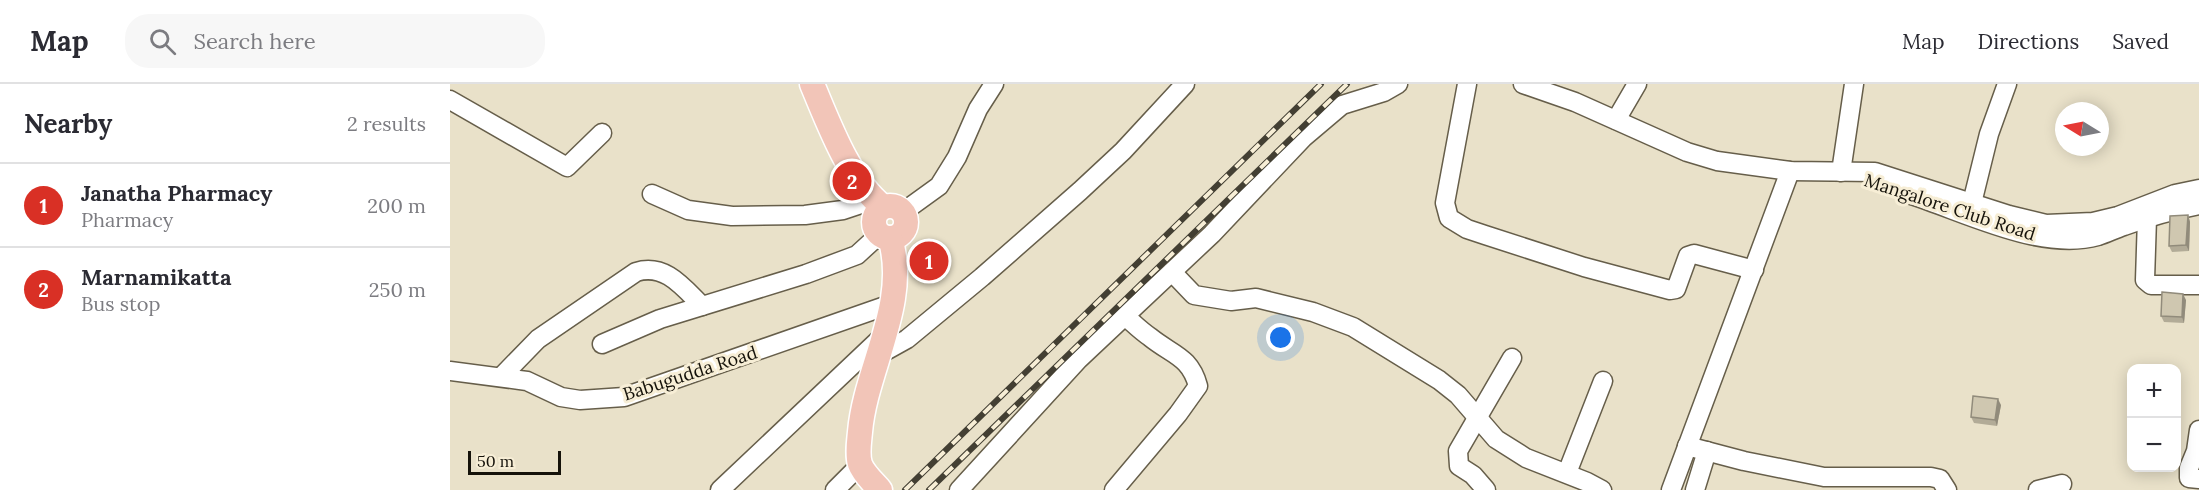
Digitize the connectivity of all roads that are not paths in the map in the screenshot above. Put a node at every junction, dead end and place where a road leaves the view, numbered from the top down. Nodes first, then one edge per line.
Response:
1 (812, 84) edge
2 (994, 84) edge
3 (1185, 84) edge
4 (1398, 84) edge
5 (1467, 84) edge
6 (1638, 84) edge
7 (1854, 84) edge
8 (2007, 84) edge
9 (1533, 86) edge
10 (450, 100) edge
11 (1616, 120) junction
12 (602, 133) dead end
13 (1791, 171) junction
14 (1841, 172) junction
15 (2199, 189) edge
16 (652, 194) dead end
17 (1972, 203) junction
18 (2199, 205) edge
19 (886, 207) junction
20 (2147, 218) junction
21 (885, 236) junction
22 (1754, 270) junction
23 (1172, 272) junction
24 (2199, 285) edge
25 (891, 304) junction
26 (702, 306) junction
27 (1125, 316) junction
28 (602, 344) dead end
29 (882, 344) junction
30 (1512, 358) dead end
31 (450, 371) edge
32 (501, 377) junction
33 (1604, 381) dead end
34 (1479, 418) junction
35 (2199, 430) edge
36 (1687, 447) junction
37 (1707, 452) junction
38 (860, 465) junction
39 (1567, 473) junction
40 (2199, 479) edge
41 (1846, 484) edge
42 (2062, 484) dead end
43 (720, 490) edge
44 (835, 490) edge
45 (880, 490) edge
46 (959, 490) edge
47 (1114, 490) edge
48 (1486, 490) edge
49 (1602, 490) edge
50 (1671, 490) edge
51 (1695, 490) edge
52 (1947, 490) edge
53 (2038, 490) edge

1 - 19 main road
2 - 19 street
3 - 29 street
4 - 23 street
5 - 22 street
6 - 11 street
7 - 14 street
8 - 17 street
9 - 11 street, Mangalore Club Road
10 - 12 street
11 - 13 street, Mangalore Club Road
13 - 14 street, Mangalore Club Road
13 - 22 street
14 - 17 street, Mangalore Club Road
14 - 20 street, Mangalore Club Road
15 - 17 street, Mangalore Club Road
16 - 19 street
18 - 20 street, Mangalore Club Road
19 - 21 main road
20 - 24 street
21 - 25 main road
21 - 26 street
22 - 36 street
23 - 27 street
23 - 34 street
25 - 29 main road
25 - 32 street, Babugudda Road
26 - 28 street
26 - 32 street
27 - 46 street
27 - 47 street
29 - 38 main road
29 - 43 street
30 - 34 street
31 - 32 street, Babugudda Road
33 - 39 street
34 - 39 street
34 - 48 street
35 - 40 street
36 - 37 street
36 - 50 street
37 - 41 street
37 - 51 street
38 - 44 street
38 - 45 main road
39 - 49 street
41 - 52 street
42 - 53 street

